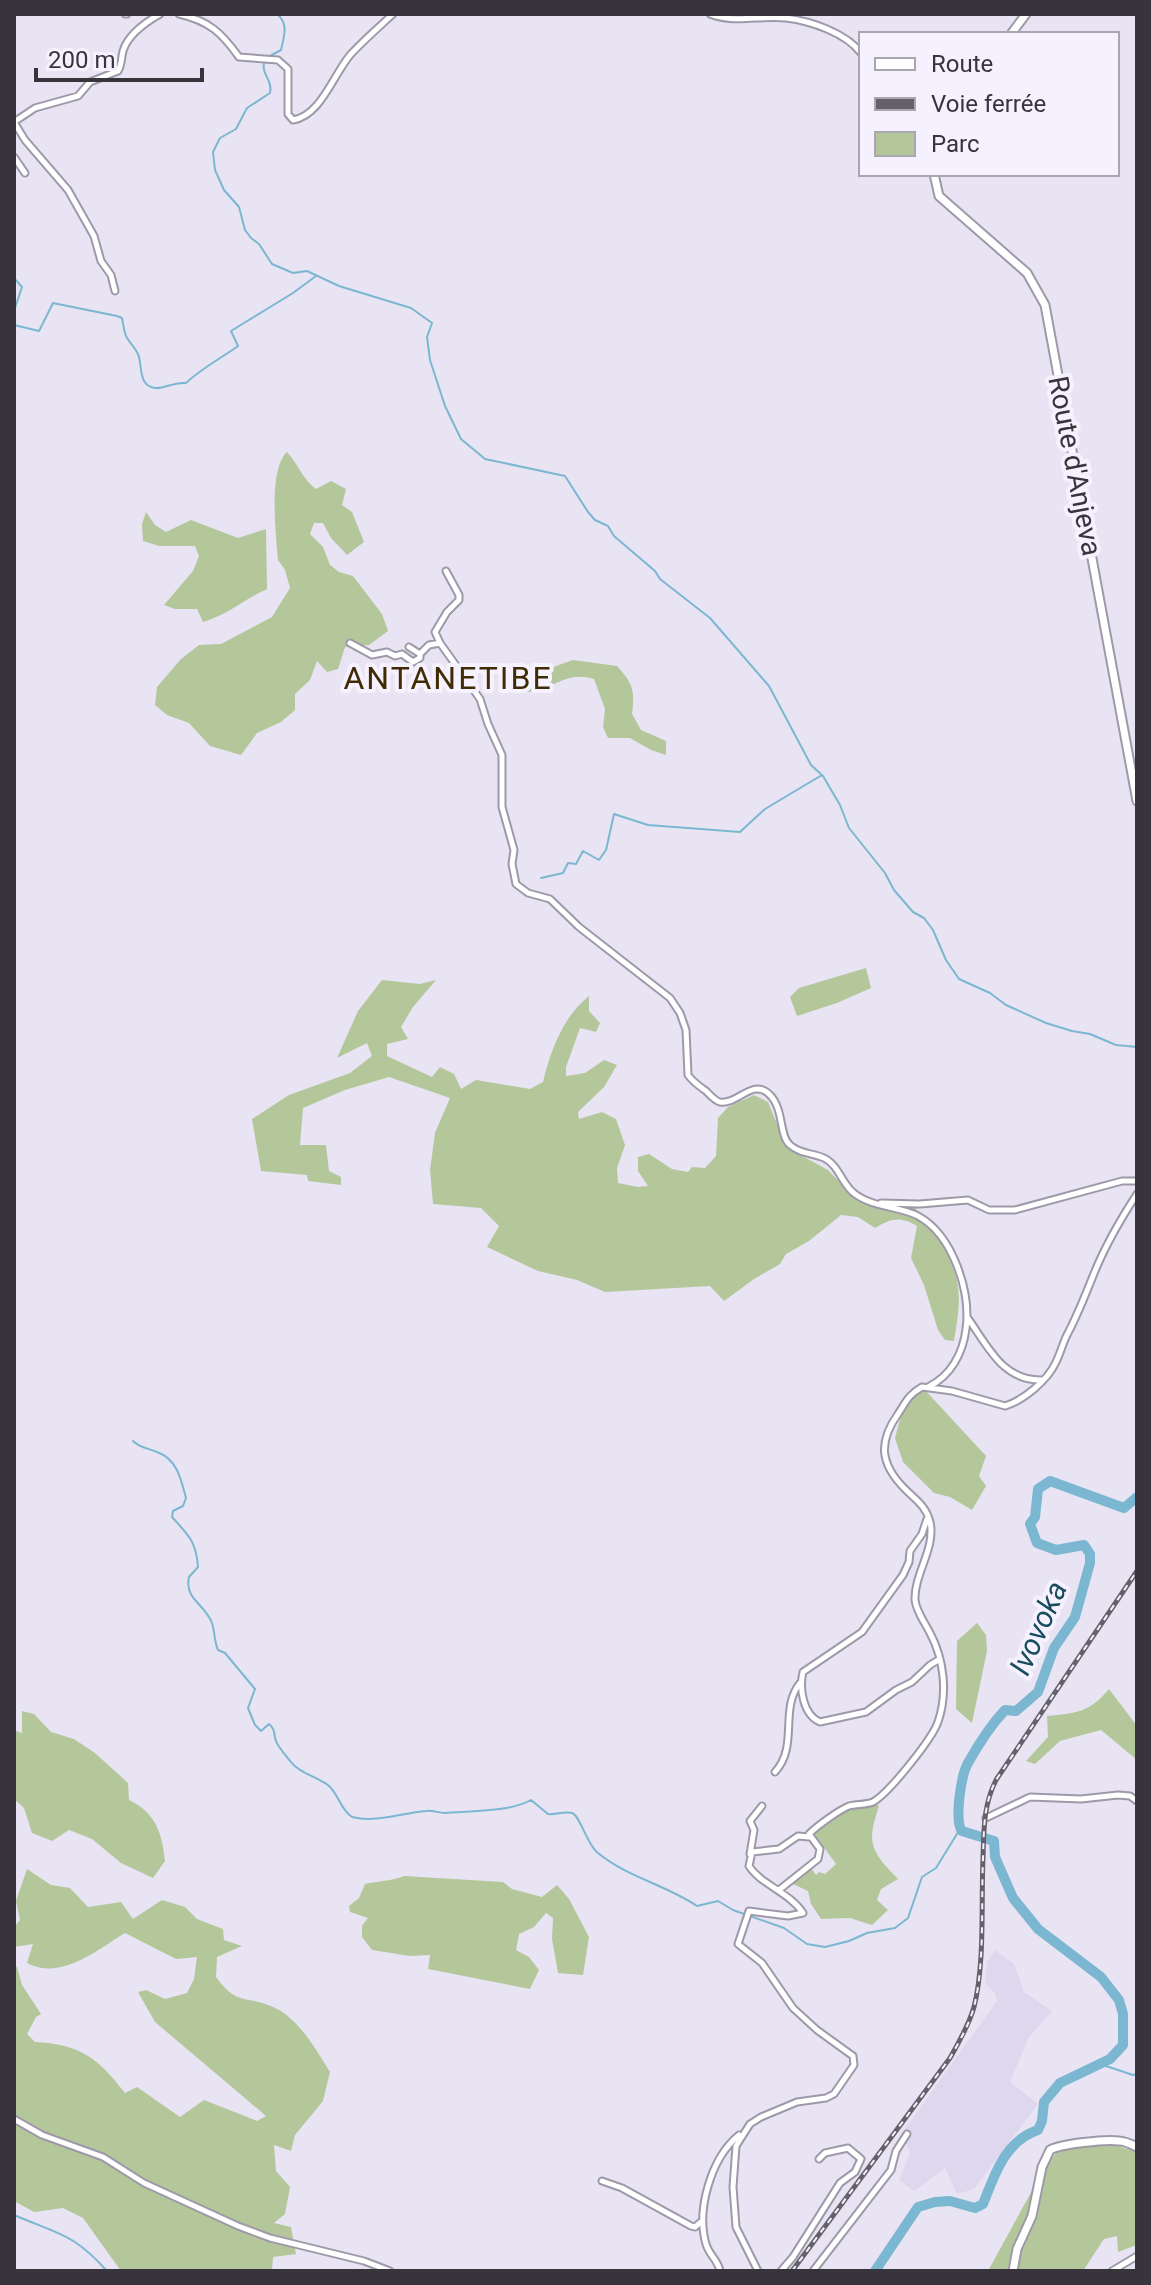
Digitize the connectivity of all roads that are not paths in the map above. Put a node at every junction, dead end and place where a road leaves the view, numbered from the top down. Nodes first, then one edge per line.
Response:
1 (160, 14) edge
2 (179, 14) edge
3 (393, 14) edge
4 (710, 14) edge
5 (1026, 14) edge
6 (1012, 32) edge
7 (859, 51) edge
8 (14, 122) edge
9 (14, 157) edge
10 (25, 173) dead end
11 (932, 176) edge
12 (115, 291) dead end
13 (446, 571) dead end
14 (350, 643) dead end
15 (440, 643) junction
16 (409, 647) dead end
17 (420, 654) junction
18 (1137, 801) edge
19 (1137, 1181) edge
20 (1137, 1194) edge
21 (872, 1202) junction
22 (967, 1316) junction
23 (1042, 1380) junction
24 (928, 1387) junction
25 (928, 1514) junction
26 (940, 1659) junction
27 (801, 1682) junction
28 (775, 1772) dead end
29 (1137, 1801) edge
30 (762, 1806) dead end
31 (986, 1818) dead end
32 (809, 1837) junction
33 (750, 1855) junction
34 (779, 1890) junction
35 (14, 2119) edge
36 (743, 2132) junction
37 (907, 2134) dead end
38 (1137, 2147) edge
39 (819, 2159) dead end
40 (602, 2181) dead end
41 (701, 2222) junction
42 (1137, 2256) edge
43 (390, 2271) edge
44 (720, 2271) edge
45 (758, 2271) edge
46 (781, 2271) edge
47 (813, 2271) edge
48 (1013, 2271) edge
49 (1112, 2271) edge

1 - 8 street
2 - 3 street
4 - 7 street
5 - 6 street
8 - 12 street
9 - 10 street
11 - 18 street, Route d'Anjeva
13 - 15 street
14 - 17 street
15 - 17 street
15 - 21 street
16 - 17 street
19 - 21 street
20 - 23 street
21 - 22 street
22 - 23 street
22 - 24 street
23 - 24 street
24 - 25 street
25 - 26 street
25 - 27 street
26 - 27 street
26 - 32 street
27 - 28 street
29 - 31 street
30 - 33 street
32 - 33 street
32 - 34 street
33 - 34 street
34 - 36 street
35 - 43 street
36 - 41 street
36 - 45 street
37 - 47 street
38 - 48 street
39 - 46 street
40 - 41 street
41 - 44 street
42 - 49 street

